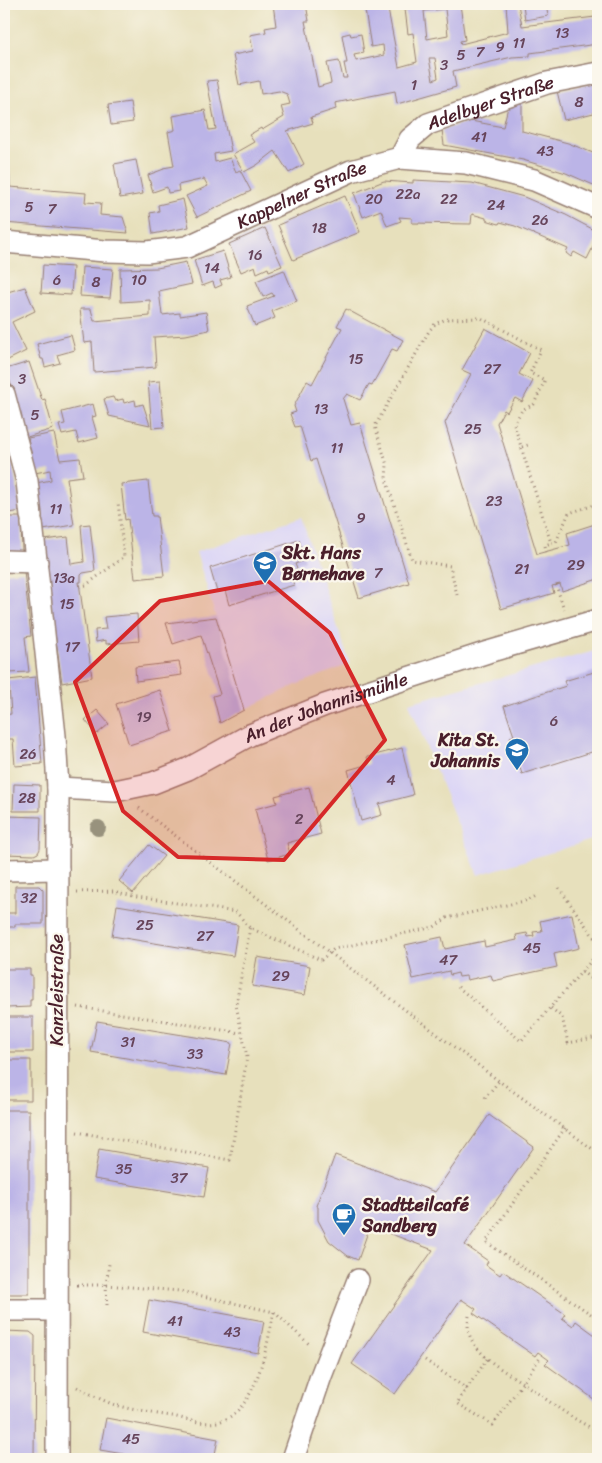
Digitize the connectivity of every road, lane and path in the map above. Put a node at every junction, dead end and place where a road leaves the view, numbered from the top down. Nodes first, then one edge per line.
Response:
1 (598, 73) edge
2 (400, 158) junction
3 (598, 208) edge
4 (4, 242) edge
5 (4, 394) edge
6 (531, 444) dead end
7 (522, 447) junction
8 (118, 502) dead end
9 (598, 504) edge
10 (551, 543) junction
11 (546, 552) dead end
12 (4, 561) edge
13 (37, 562) junction
14 (80, 586) dead end
15 (457, 595) dead end
16 (598, 620) edge
17 (58, 788) junction
18 (115, 791) junction
19 (58, 868) junction
20 (4, 870) edge
21 (559, 888) dead end
22 (58, 893) junction
23 (538, 895) dead end
24 (250, 928) junction
25 (598, 943) edge
26 (330, 952) junction
27 (598, 953) edge
28 (582, 971) junction
29 (598, 986) edge
30 (458, 987) dead end
31 (57, 1004) junction
32 (551, 1008) junction
33 (240, 1033) junction
34 (598, 1037) edge
35 (499, 1081) junction
36 (485, 1098) dead end
37 (57, 1128) junction
38 (565, 1128) junction
39 (598, 1153) edge
40 (110, 1264) dead end
41 (358, 1280) dead end
42 (56, 1284) junction
43 (106, 1285) junction
44 (107, 1305) dead end
45 (4, 1310) edge
46 (56, 1310) junction
47 (274, 1312) junction
48 (469, 1316) dead end
49 (598, 1319) edge
50 (540, 1358) dead end
51 (488, 1359) junction
52 (425, 1360) dead end
53 (324, 1369) junction
54 (523, 1383) junction
55 (56, 1387) junction
56 (466, 1389) junction
57 (598, 1431) edge
58 (56, 1459) edge
59 (293, 1459) edge

1 - 2 street, Adelbyer Straße
2 - 3 street, Kappelner Straße
2 - 4 street, Kappelner Straße
5 - 13 street, Kanzleistraße
6 - 7 path
7 - 10 path
7 - 15 path
8 - 14 path
9 - 10 path
10 - 11 path
12 - 13 street
13 - 17 street, Kanzleistraße
16 - 18 street, An der Johannismühle
17 - 18 street, An der Johannismühle
17 - 19 street, Kanzleistraße
18 - 26 path
19 - 20 street
19 - 22 street, Kanzleistraße
21 - 25 path
22 - 24 path
22 - 31 street, Kanzleistraße
23 - 26 path
24 - 26 path
24 - 33 path
26 - 35 path
27 - 28 path
28 - 29 path
28 - 32 path
30 - 32 path
31 - 33 path
31 - 37 street, Kanzleistraße
32 - 34 path
33 - 37 path
35 - 36 path
35 - 38 path
37 - 42 street, Kanzleistraße
38 - 39 path
38 - 49 path
40 - 43 path
41 - 53 street
42 - 43 path
42 - 46 street, Kanzleistraße
43 - 44 path
43 - 47 path
45 - 46 street
46 - 55 street, Kanzleistraße
47 - 53 path
47 - 55 path
48 - 51 path
50 - 54 path
51 - 54 path
51 - 56 path
52 - 56 path
53 - 59 street
54 - 56 path
54 - 57 path
55 - 58 street, Kanzleistraße

